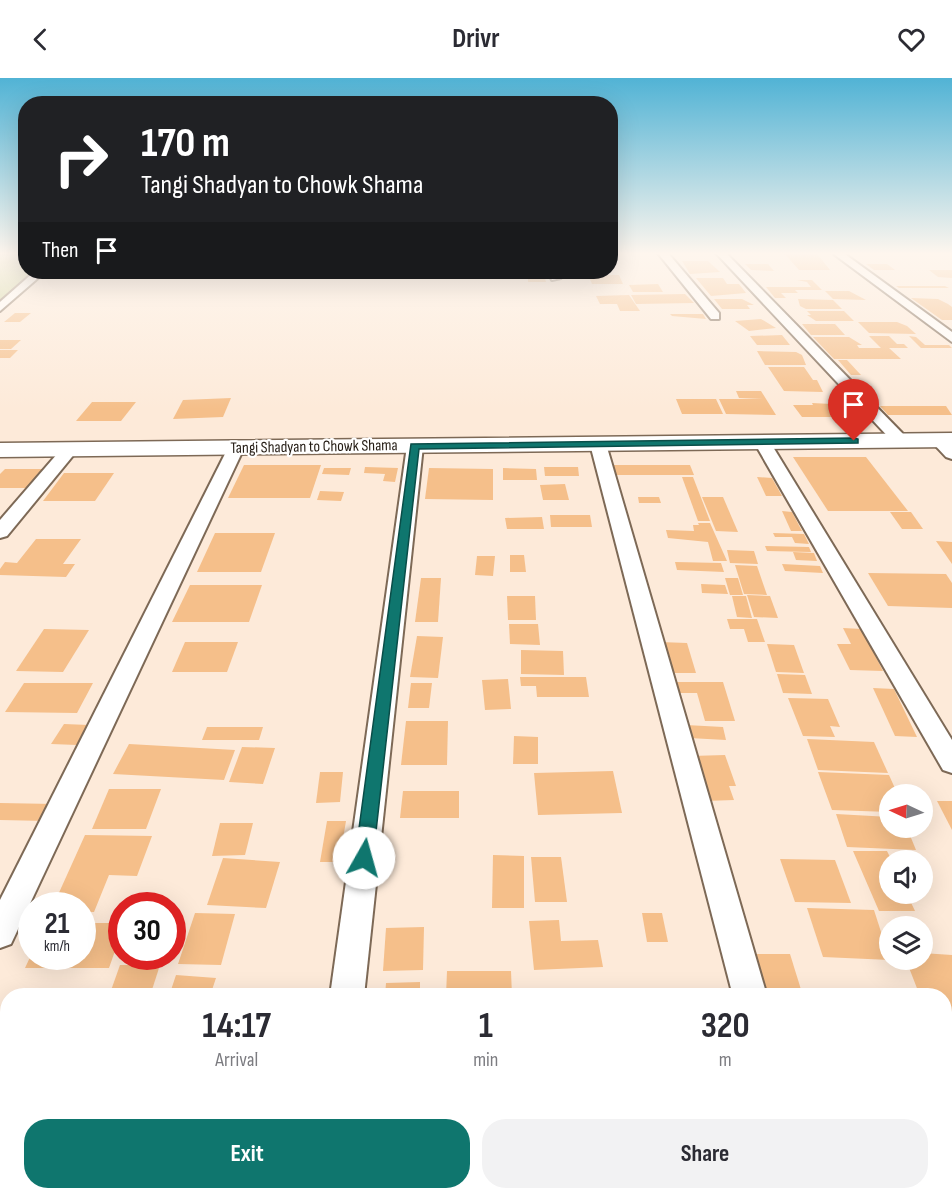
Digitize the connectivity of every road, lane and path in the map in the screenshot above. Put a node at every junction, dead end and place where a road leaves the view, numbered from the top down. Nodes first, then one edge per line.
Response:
1 (705, 304) edge
2 (770, 304) edge
3 (906, 304) edge
4 (715, 316) dead end
5 (952, 339) edge
6 (900, 440) junction
7 (762, 442) junction
8 (598, 444) junction
9 (947, 445) edge
10 (415, 446) junction
11 (236, 448) junction
12 (70, 449) junction
13 (0, 450) edge
14 (0, 532) edge
15 (952, 763) edge
16 (0, 933) edge
17 (348, 988) edge
18 (748, 988) edge

1 - 4 street
2 - 6 street
3 - 5 street
6 - 7 main road, Tangi Shadyan to Chowk Shama
6 - 9 main road, Tangi Shadyan to Chowk Shama
7 - 8 main road, Tangi Shadyan to Chowk Shama
7 - 15 street
8 - 10 main road, Tangi Shadyan to Chowk Shama
8 - 18 street
10 - 11 main road, Tangi Shadyan to Chowk Shama
10 - 17 street
11 - 12 main road, Tangi Shadyan to Chowk Shama
11 - 16 street
12 - 13 main road, Tangi Shadyan to Chowk Shama
12 - 14 street

